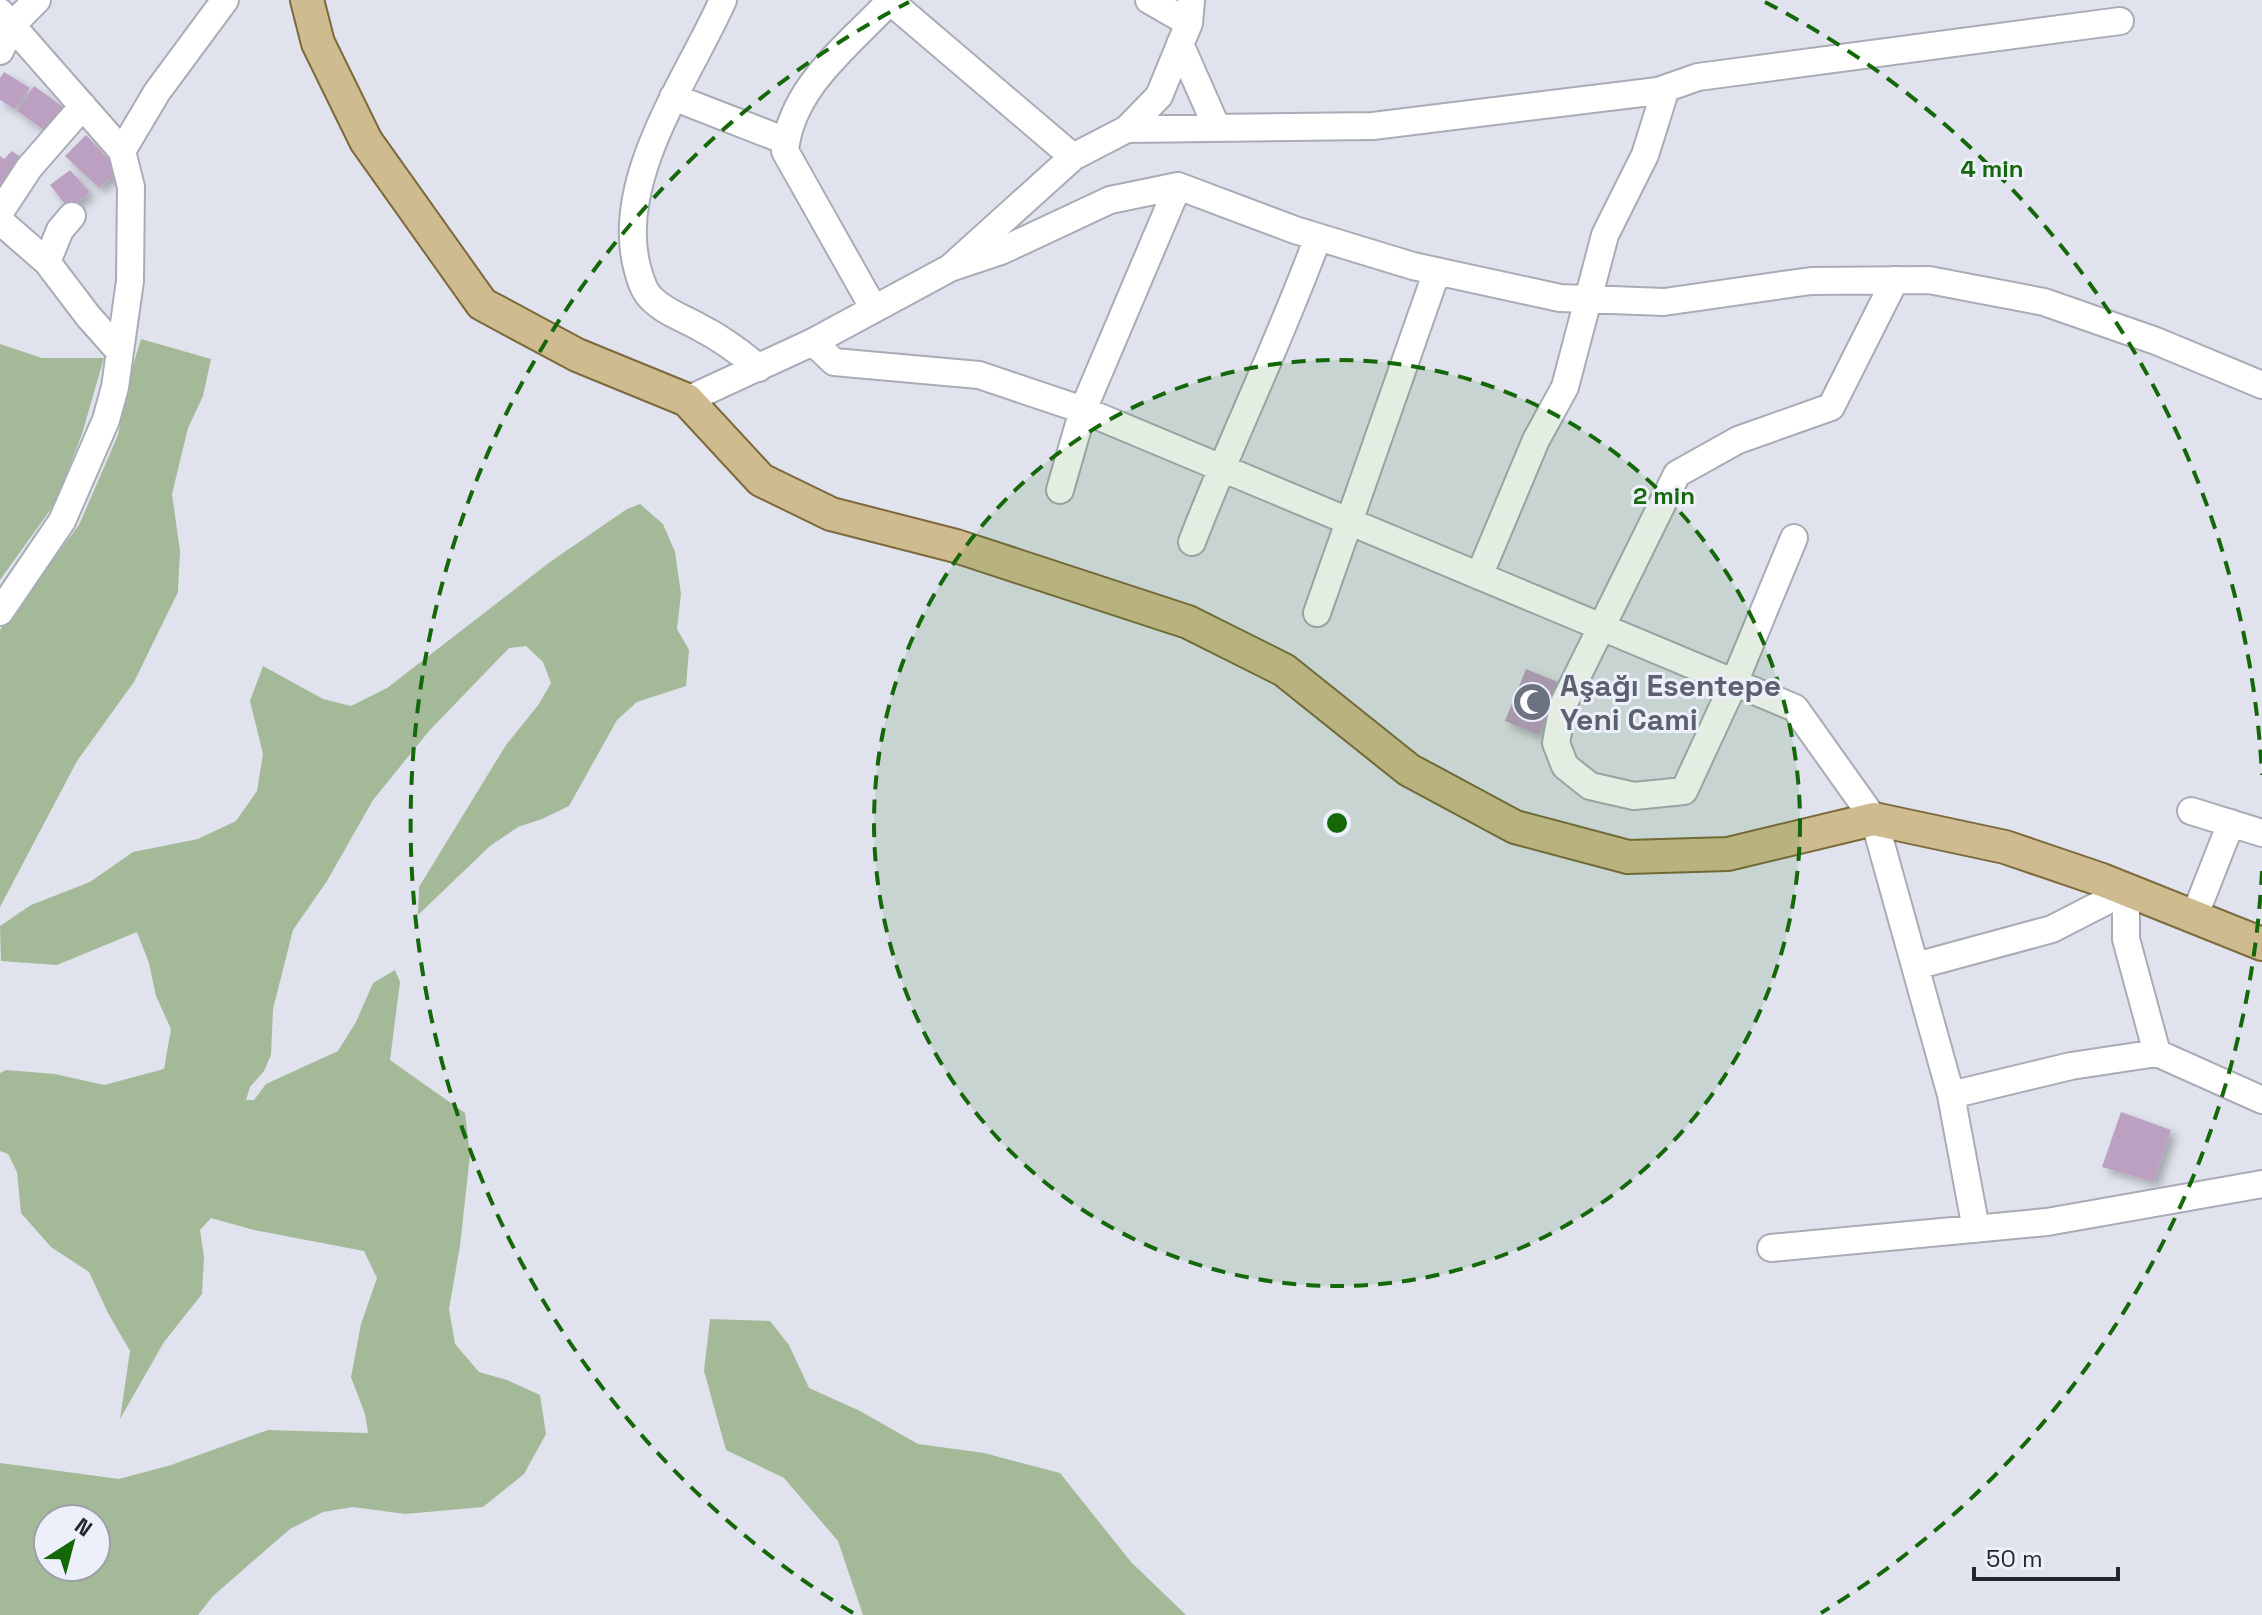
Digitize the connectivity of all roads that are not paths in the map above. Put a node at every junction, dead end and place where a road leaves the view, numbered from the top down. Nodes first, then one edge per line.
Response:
1 (37, 0) edge
2 (225, 0) edge
3 (307, 0) edge
4 (723, 0) edge
5 (1149, 0) edge
6 (890, 1) edge
7 (6, 18) edge
8 (2120, 21) dead end
9 (1186, 23) edge
10 (0, 51) edge
11 (1666, 88) junction
12 (673, 97) junction
13 (83, 106) junction
14 (1217, 128) junction
15 (1127, 129) junction
16 (786, 141) junction
17 (122, 151) junction
18 (1073, 157) junction
19 (1178, 186) junction
20 (0, 212) edge
21 (72, 216) dead end
22 (0, 221) edge
23 (1318, 237) junction
24 (47, 262) junction
25 (950, 268) junction
26 (1437, 271) junction
27 (1895, 280) junction
28 (1587, 299) junction
29 (874, 309) junction
30 (813, 342) junction
31 (119, 351) junction
32 (759, 368) junction
33 (2262, 385) edge
34 (687, 400) junction
35 (1083, 410) junction
36 (1221, 467) junction
37 (1060, 490) dead end
38 (1348, 520) junction
39 (1794, 538) dead end
40 (1192, 542) dead end
41 (1479, 576) junction
42 (0, 612) edge
43 (1317, 613) dead end
44 (1603, 628) junction
45 (1734, 683) junction
46 (2191, 811) dead end
47 (1874, 819) junction
48 (2231, 823) junction
49 (2262, 833) edge
50 (2126, 891) junction
51 (2194, 917) junction
52 (2262, 944) edge
53 (1916, 966) junction
54 (2157, 1053) junction
55 (1951, 1095) junction
56 (2262, 1100) edge
57 (2262, 1184) edge
58 (1976, 1229) junction
59 (1771, 1248) dead end

1 - 7 street
2 - 17 street
3 - 34 main road
4 - 12 street
5 - 9 street
6 - 16 street
6 - 18 street
7 - 10 street
7 - 13 street
8 - 11 street
9 - 14 street
9 - 15 street
11 - 14 street
11 - 28 street
12 - 16 street
12 - 32 street
13 - 17 street
13 - 20 street
14 - 15 street
15 - 18 street
16 - 29 street
17 - 31 street
18 - 25 street
19 - 23 street
19 - 25 street
19 - 35 street
21 - 24 street
22 - 24 street
23 - 26 street
23 - 36 street
24 - 31 street
25 - 29 street
26 - 28 street
26 - 38 street
27 - 28 street
27 - 33 street
27 - 44 street
28 - 41 street
29 - 30 street
30 - 32 street
30 - 35 street
31 - 42 street
32 - 34 street
34 - 47 main road
35 - 36 street
35 - 37 street
36 - 38 street
36 - 40 street
38 - 41 street
38 - 43 street
39 - 45 street
41 - 44 street
44 - 45 street
44 - 45 street
45 - 47 street
46 - 48 street
47 - 50 main road
47 - 53 street
48 - 49 street
48 - 51 street
50 - 51 main road
50 - 53 street
50 - 54 street
51 - 52 main road
53 - 55 street
54 - 55 street
54 - 56 street
55 - 58 street
57 - 58 street
58 - 59 street

